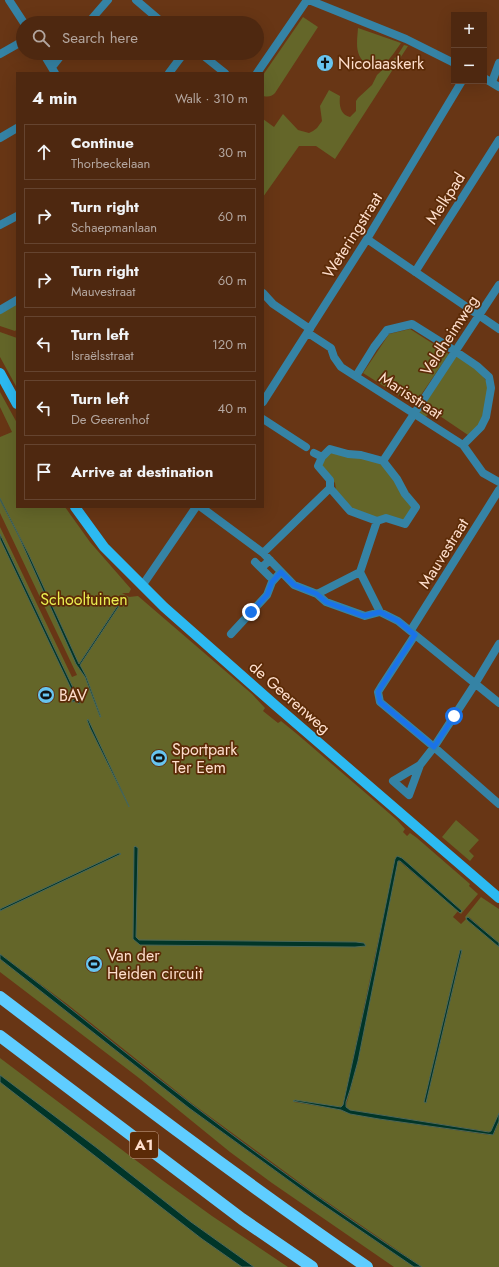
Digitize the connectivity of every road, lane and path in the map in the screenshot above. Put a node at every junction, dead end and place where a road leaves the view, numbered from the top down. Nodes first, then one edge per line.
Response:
1 (9, 0) edge
2 (108, 0) edge
3 (136, 0) edge
4 (308, 0) edge
5 (19, 16) edge
6 (94, 16) edge
7 (155, 16) edge
8 (16, 45) edge
9 (0, 54) edge
10 (48, 60) edge
11 (59, 60) edge
12 (178, 60) edge
13 (209, 60) edge
14 (451, 62) edge
15 (499, 63) edge
16 (54, 70) edge
17 (169, 72) edge
18 (224, 72) edge
19 (258, 72) edge
20 (492, 82) edge
21 (460, 84) edge
22 (16, 129) edge
23 (0, 138) edge
24 (499, 140) edge
25 (16, 217) edge
26 (0, 225) edge
27 (367, 239) junction
28 (415, 272) junction
29 (499, 285) edge
30 (264, 294) edge
31 (16, 301) edge
32 (0, 310) edge
33 (478, 316) junction
34 (499, 329) edge
35 (309, 331) junction
36 (455, 351) junction
37 (0, 373) edge
38 (356, 376) junction
39 (264, 400) edge
40 (16, 402) edge
41 (414, 414) junction
42 (264, 420) edge
43 (463, 445) junction
44 (306, 447) dead end
45 (383, 461) junction
46 (499, 482) edge
47 (330, 488) junction
48 (499, 490) edge
49 (76, 508) edge
50 (195, 508) edge
51 (203, 508) edge
52 (378, 521) junction
53 (263, 553) junction
54 (270, 560) junction
55 (281, 572) junction
56 (360, 572) junction
57 (270, 577) dead end
58 (142, 586) junction
59 (317, 594) junction
60 (380, 612) junction
61 (413, 632) junction
62 (232, 634) dead end
63 (499, 644) edge
64 (475, 684) junction
65 (499, 703) edge
66 (434, 747) junction
67 (420, 765) dead end
68 (499, 804) edge
69 (499, 898) edge
70 (0, 997) edge
71 (0, 1036) edge
72 (312, 1267) edge
73 (368, 1267) edge

1 - 5 street
2 - 6 street
3 - 7 street
4 - 14 street
4 - 19 street
8 - 9 street
10 - 16 street
11 - 16 street
12 - 17 street
13 - 18 street
15 - 20 street
21 - 27 street, Weteringstraat
22 - 23 street
24 - 28 street, Melkpad
25 - 26 street
27 - 28 street
27 - 35 street, Weteringstraat
28 - 33 street
29 - 33 street, Veldheimweg
30 - 35 street, Marisstraat
31 - 32 street
33 - 34 street
33 - 36 street, Veldheimweg
35 - 38 street, Marisstraat
35 - 39 street, Weteringstraat
36 - 38 street
36 - 41 street, Veldheimweg
36 - 43 street
37 - 40 main road
38 - 41 street, Marisstraat
41 - 43 street, Marisstraat
41 - 45 street, Veldheimweg
42 - 44 street
43 - 46 street, Marisstraat
45 - 47 street
45 - 52 street
47 - 52 street
47 - 53 street
48 - 61 street, Mauvestraat
49 - 58 main road, de Geerenweg
50 - 58 street
51 - 53 street
52 - 56 street
53 - 54 street
54 - 55 street
54 - 57 street
55 - 59 street
55 - 62 street
56 - 59 street
56 - 60 street
58 - 69 main road, de Geerenweg
59 - 60 street
60 - 61 street
61 - 64 street
61 - 66 street, Mauvestraat
63 - 64 street
64 - 65 street
64 - 66 street
66 - 67 street
66 - 68 street
70 - 73 highway, A1
71 - 72 highway, A1

